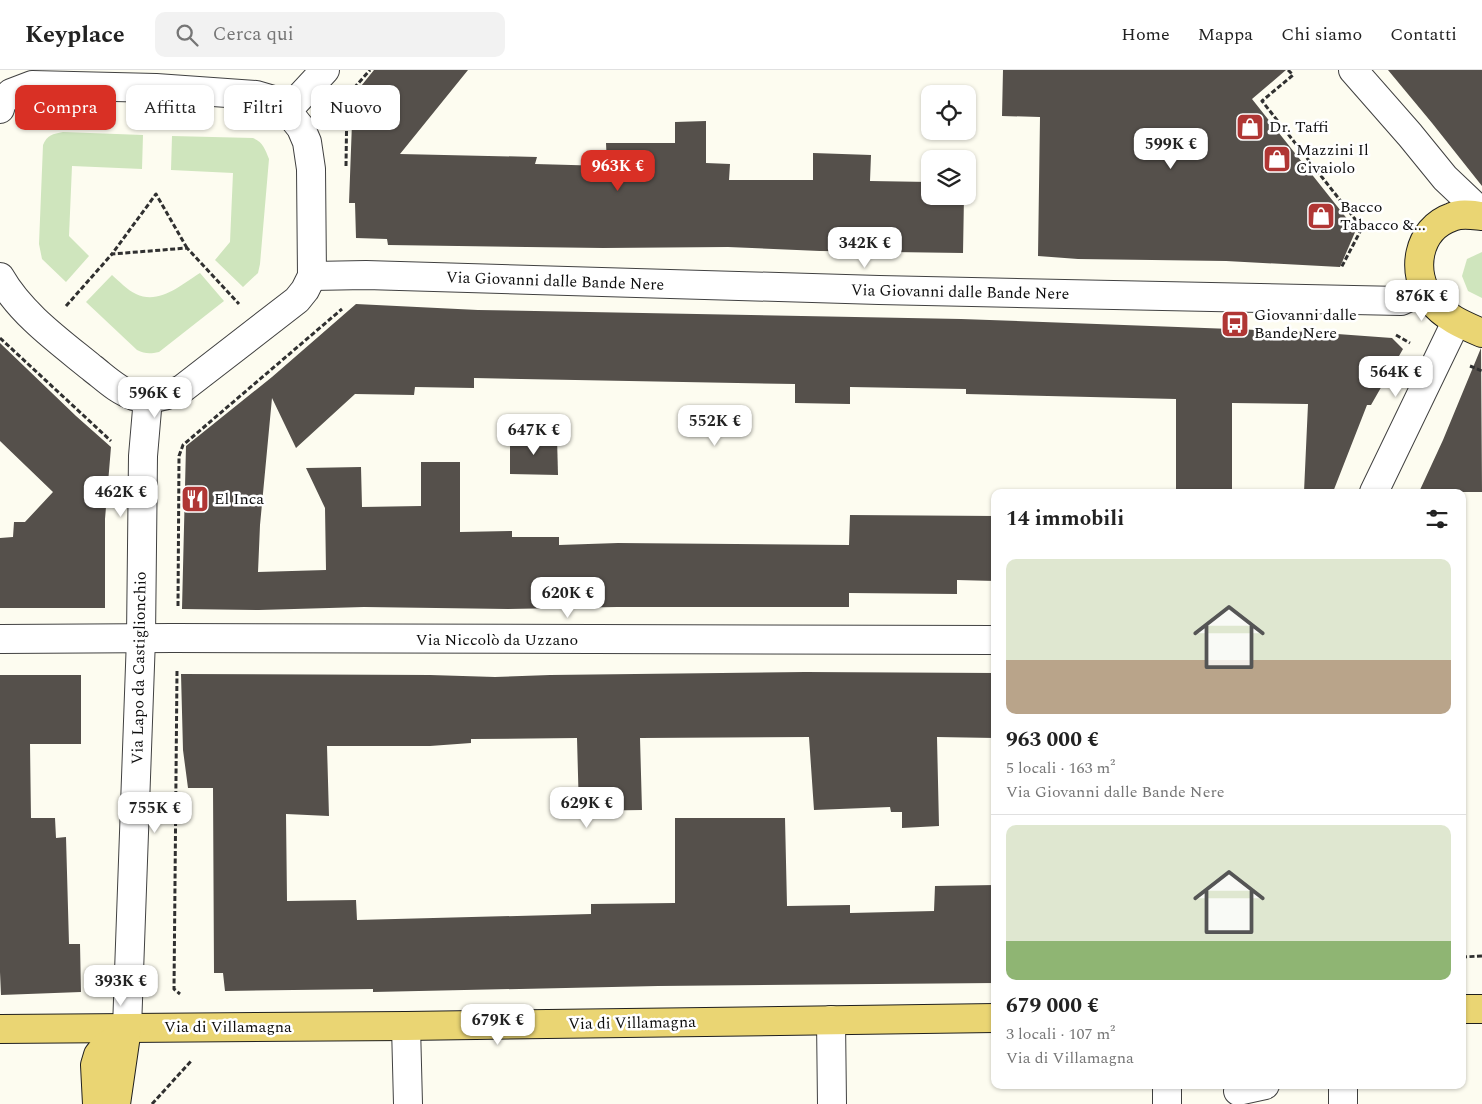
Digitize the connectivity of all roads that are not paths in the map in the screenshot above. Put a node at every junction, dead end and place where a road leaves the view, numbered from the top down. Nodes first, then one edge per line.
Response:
1 (326, 70) edge
2 (1353, 70) edge
3 (224, 93) edge
4 (4, 95) edge
5 (301, 96) edge
6 (301, 128) edge
7 (1482, 215) edge
8 (0, 276) edge
9 (312, 276) junction
10 (1425, 290) junction
11 (1456, 322) junction
12 (1482, 333) edge
13 (148, 398) junction
14 (1375, 489) edge
15 (141, 638) junction
16 (0, 639) edge
17 (991, 640) edge
18 (1466, 1009) edge
19 (1482, 1009) edge
20 (991, 1018) edge
21 (831, 1020) junction
22 (406, 1026) junction
23 (127, 1028) junction
24 (0, 1029) edge
25 (1167, 1089) edge
26 (1247, 1089) edge
27 (1343, 1089) edge
28 (1238, 1091) dead end
29 (97, 1104) edge
30 (116, 1104) edge
31 (408, 1104) edge
32 (832, 1104) edge
33 (1166, 1104) edge
34 (1343, 1104) edge

1 - 5 street
2 - 7 street
3 - 4 street
6 - 9 street
7 - 10 main road
8 - 13 street
9 - 10 street, Via Giovanni dalle Bande Nere
9 - 13 street
10 - 11 main road
11 - 12 main road
11 - 14 street
13 - 15 street, Via Lapo da Castiglionchio
15 - 16 street, Via Niccolò da Uzzano
15 - 17 street, Via Niccolò da Uzzano
15 - 23 street, Via Lapo da Castiglionchio
18 - 19 main road
20 - 21 main road, Via di Villamagna
21 - 22 main road, Via di Villamagna
21 - 32 street
22 - 23 main road, Via di Villamagna
22 - 31 street
23 - 24 main road, Via di Villamagna
23 - 29 main road
23 - 30 main road
25 - 33 street
26 - 28 street
27 - 34 street

